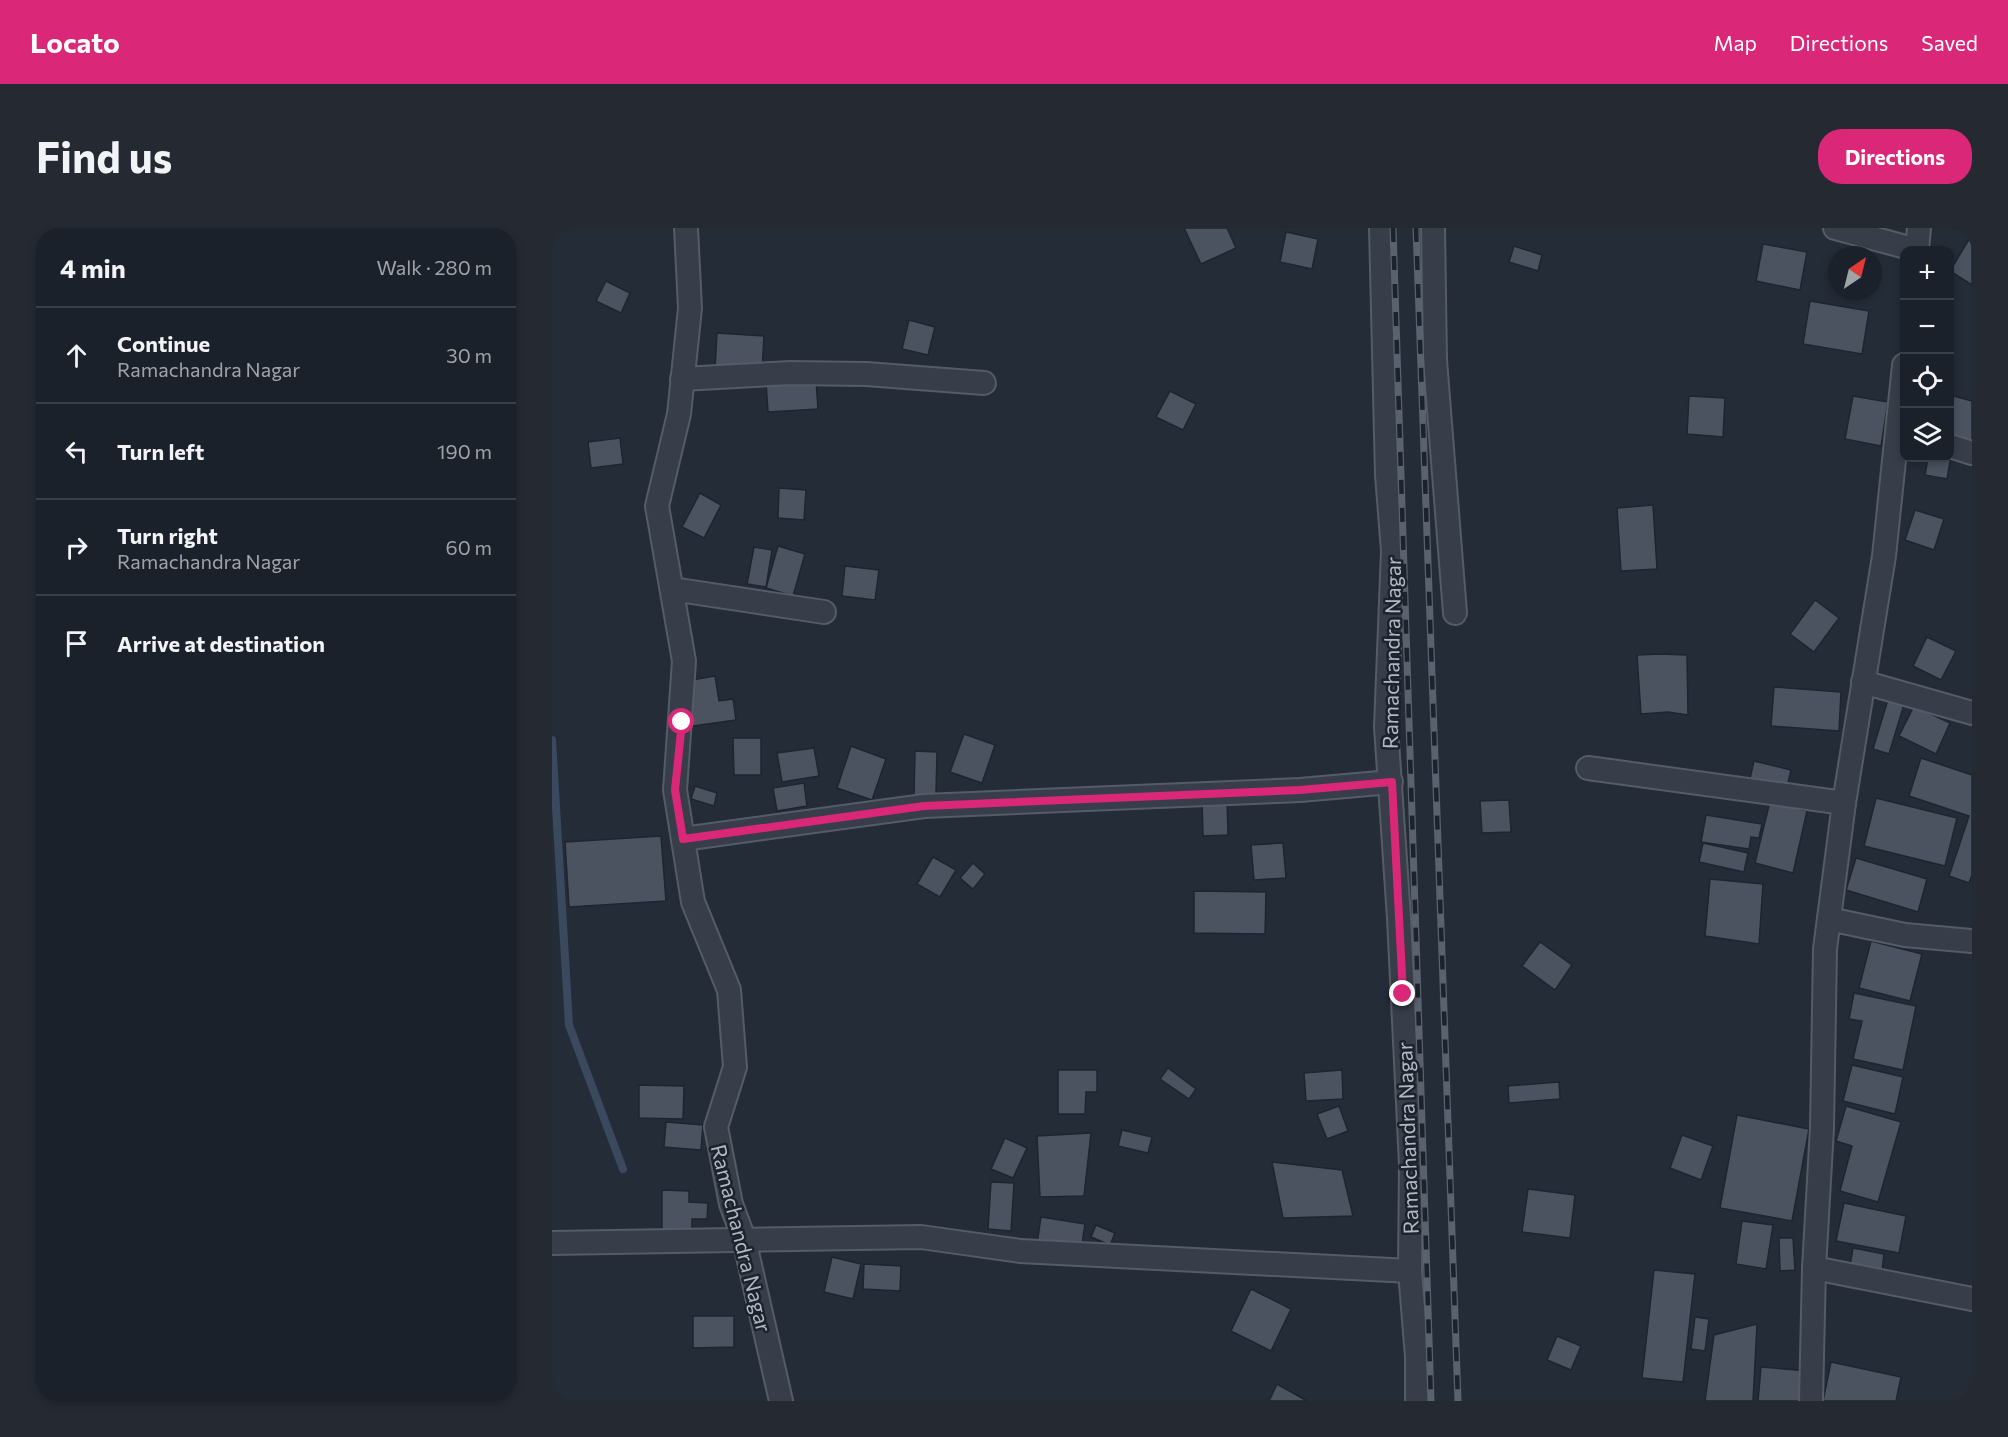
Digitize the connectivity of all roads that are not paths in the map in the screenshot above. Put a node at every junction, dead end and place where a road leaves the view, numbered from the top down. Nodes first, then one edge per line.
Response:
1 (686, 228) edge
2 (1381, 228) edge
3 (1433, 228) edge
4 (1835, 228) edge
5 (1919, 228) edge
6 (1902, 246) edge
7 (1917, 246) edge
8 (682, 380) junction
9 (984, 383) dead end
10 (1900, 438) edge
11 (1954, 447) edge
12 (1972, 453) edge
13 (672, 589) junction
14 (824, 612) dead end
15 (1455, 613) dead end
16 (1863, 682) junction
17 (1972, 713) edge
18 (1588, 768) dead end
19 (1392, 782) junction
20 (1844, 803) junction
21 (683, 839) junction
22 (1829, 919) junction
23 (1972, 941) edge
24 (744, 1239) junction
25 (552, 1243) edge
26 (1814, 1268) junction
27 (1410, 1271) junction
28 (1972, 1299) edge
29 (781, 1401) edge
30 (1417, 1401) edge
31 (1811, 1401) edge

1 - 8 street, Ramachandra Nagar
2 - 19 street, Ramachandra Nagar
3 - 15 street
4 - 6 street
5 - 7 street
8 - 9 street
8 - 13 street, Ramachandra Nagar
10 - 16 street
11 - 12 street
13 - 14 street
13 - 21 street, Ramachandra Nagar
16 - 17 street
16 - 20 street
18 - 20 street
19 - 21 street
19 - 27 street, Ramachandra Nagar
20 - 22 street
21 - 24 street, Ramachandra Nagar
22 - 23 street
22 - 26 street
24 - 25 street
24 - 27 street
24 - 29 street, Ramachandra Nagar
26 - 28 street
26 - 31 street
27 - 30 street, Ramachandra Nagar

